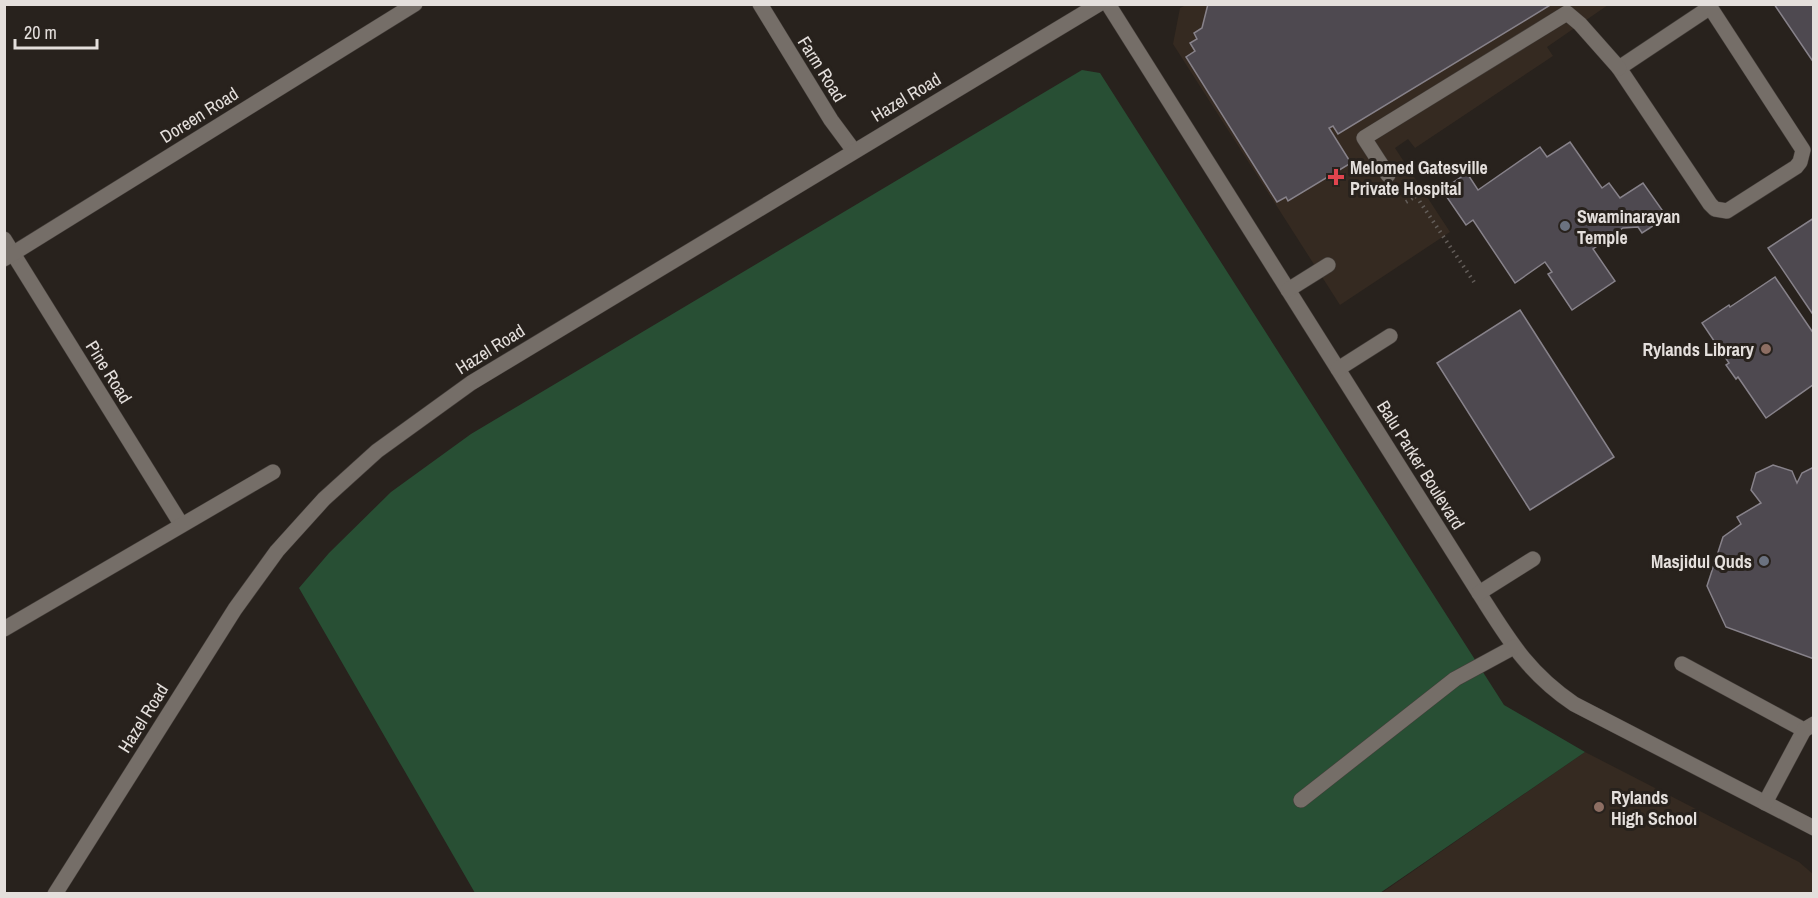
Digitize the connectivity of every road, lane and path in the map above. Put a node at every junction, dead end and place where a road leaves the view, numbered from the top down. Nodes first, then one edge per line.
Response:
1 (415, 4) edge
2 (760, 4) edge
3 (1099, 4) edge
4 (1108, 4) edge
5 (1708, 6) edge
6 (1619, 68) junction
7 (854, 151) junction
8 (1388, 175) dead end
9 (1406, 202) dead end
10 (4, 239) edge
11 (9, 257) edge
12 (1328, 265) dead end
13 (1474, 282) dead end
14 (1288, 290) junction
15 (1390, 336) dead end
16 (1338, 369) junction
17 (273, 472) dead end
18 (181, 524) junction
19 (1533, 559) dead end
20 (1479, 593) junction
21 (4, 629) edge
22 (1514, 647) junction
23 (1682, 664) dead end
24 (1809, 727) edge
25 (1301, 800) dead end
26 (1765, 802) junction
27 (1814, 828) edge
28 (55, 894) edge

1 - 11 street, Doreen Road
2 - 7 street, Farm Road
3 - 7 street, Hazel Road
4 - 14 street, Balu Parker Boulevard
5 - 6 street
5 - 6 street
6 - 8 street
7 - 28 street, Hazel Road
9 - 13 path
10 - 11 street, Pine Road
11 - 18 street, Pine Road
12 - 14 street
14 - 16 street, Balu Parker Boulevard
15 - 16 street
16 - 20 street, Balu Parker Boulevard
17 - 18 street
18 - 21 street
19 - 20 street
20 - 22 street, Balu Parker Boulevard
22 - 25 street
22 - 26 street, Balu Parker Boulevard
23 - 24 street
24 - 26 street
26 - 27 street, Balu Parker Boulevard

